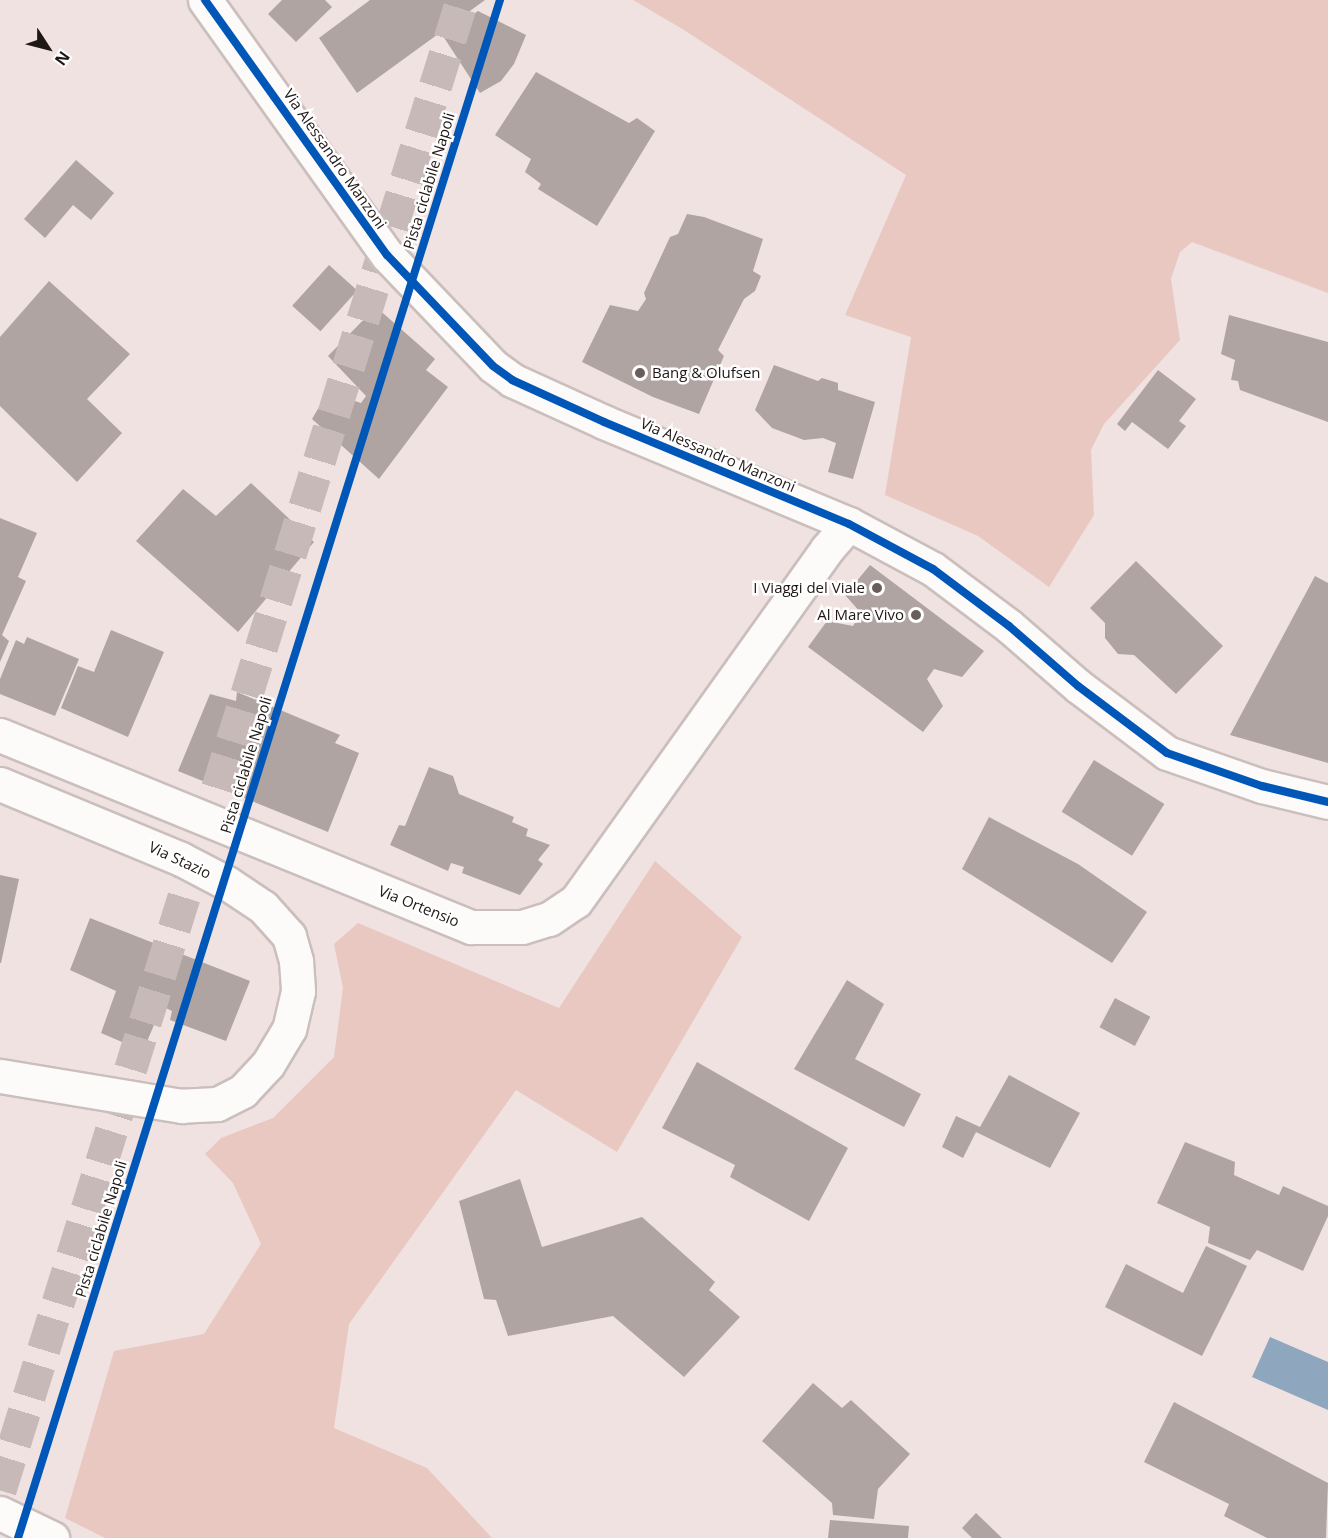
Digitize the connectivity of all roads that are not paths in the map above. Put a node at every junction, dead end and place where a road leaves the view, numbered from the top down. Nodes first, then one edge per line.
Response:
1 (205, 0) edge
2 (849, 524) junction
3 (0, 735) edge
4 (0, 784) edge
5 (1328, 802) edge
6 (0, 1076) edge
7 (0, 1513) edge
8 (52, 1538) edge

1 - 2 street, Via Alessandro Manzoni
2 - 3 street, Via Ortensio
2 - 5 street, Via Alessandro Manzoni
4 - 6 street, Via Stazio
7 - 8 street

